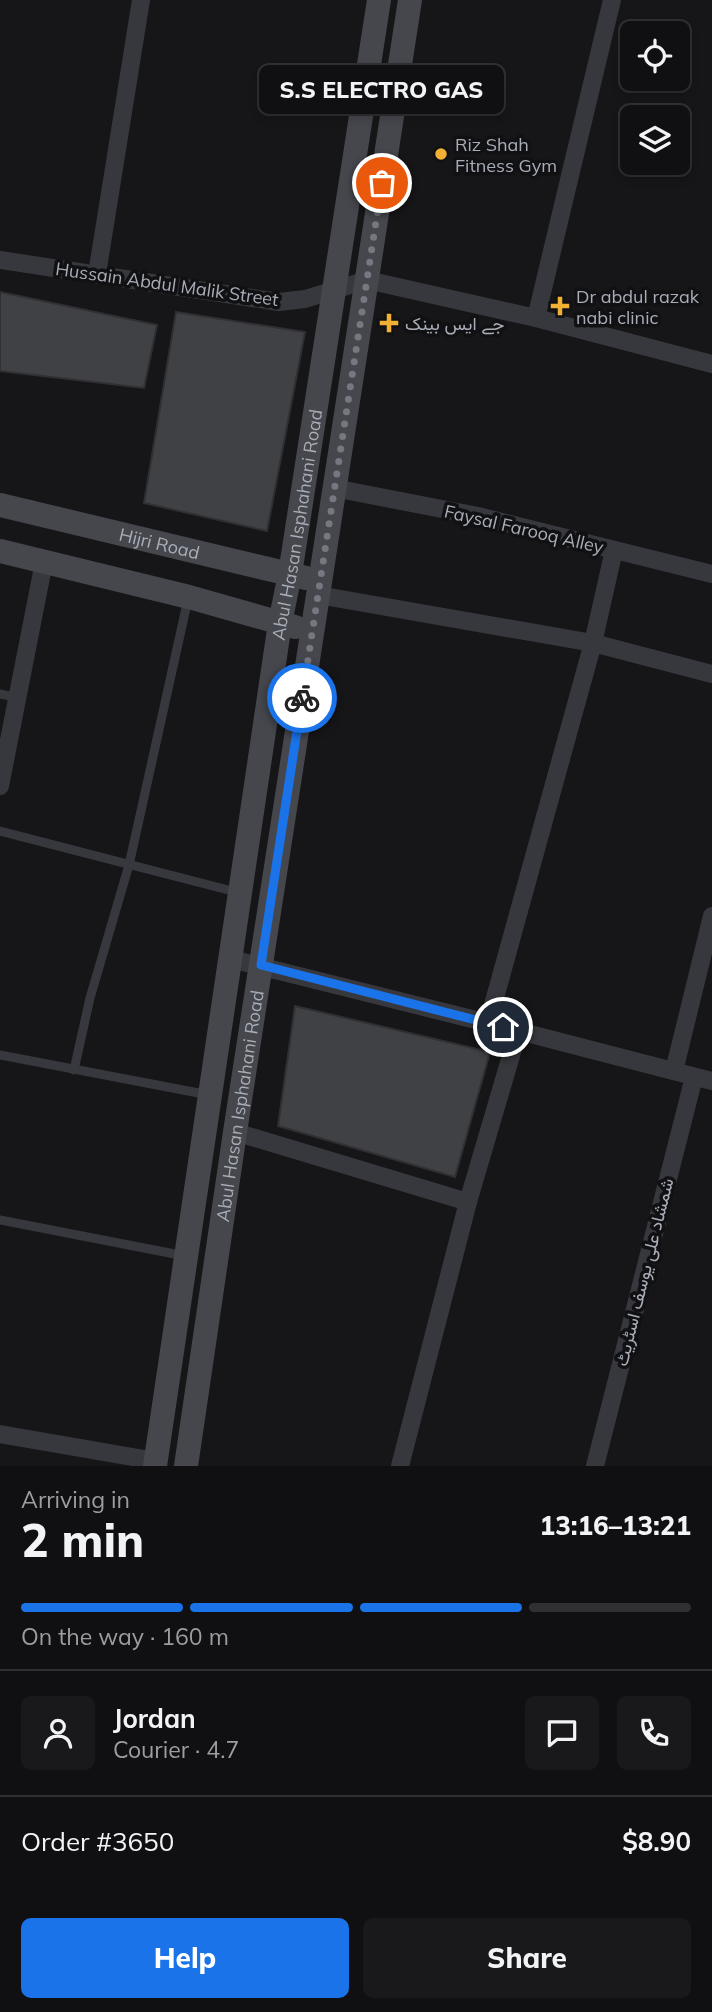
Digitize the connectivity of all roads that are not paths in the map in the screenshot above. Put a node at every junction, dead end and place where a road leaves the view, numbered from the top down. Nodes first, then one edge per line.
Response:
1 (141, 0) edge
2 (379, 0) edge
3 (411, 0) edge
4 (612, 0) edge
5 (342, 232) junction
6 (374, 236) junction
7 (0, 260) edge
8 (97, 274) junction
9 (367, 280) junction
10 (333, 289) junction
11 (536, 318) junction
12 (712, 364) edge
13 (334, 488) junction
14 (0, 505) edge
15 (614, 550) junction
16 (0, 551) edge
17 (44, 562) junction
18 (290, 574) junction
19 (712, 574) edge
20 (319, 588) junction
21 (189, 597) junction
22 (280, 623) junction
23 (312, 632) junction
24 (593, 643) junction
25 (712, 674) edge
26 (9, 696) edge
27 (1, 779) edge
28 (0, 831) edge
29 (129, 865) junction
30 (241, 893) junction
31 (712, 916) edge
32 (231, 960) junction
33 (261, 965) junction
34 (488, 1023) junction
35 (518, 1032) junction
36 (0, 1055) edge
37 (74, 1070) junction
38 (674, 1071) junction
39 (694, 1077) junction
40 (712, 1082) edge
41 (211, 1095) junction
42 (235, 1132) junction
43 (468, 1202) junction
44 (0, 1220) edge
45 (186, 1256) junction
46 (0, 1434) edge
47 (156, 1464) edge
48 (186, 1466) edge
49 (400, 1466) edge
50 (595, 1466) edge

1 - 8 street
2 - 5 main road, Abul Hasan Isphahani Road
3 - 6 main road, Abul Hasan Isphahani Road
4 - 11 street
5 - 6 main road
5 - 10 main road, Abul Hasan Isphahani Road
6 - 9 main road, Abul Hasan Isphahani Road
7 - 8 street, Hussain Abdul Malik Street
8 - 10 street, Hussain Abdul Malik Street
9 - 10 street, Hussain Abdul Malik Street
9 - 11 street
9 - 13 main road, Abul Hasan Isphahani Road
10 - 18 main road, Abul Hasan Isphahani Road
11 - 12 street
13 - 15 street, Faysal Farooq Alley
13 - 20 main road, Abul Hasan Isphahani Road
14 - 18 main road, Hijri Road
15 - 19 street, Faysal Farooq Alley
15 - 24 street
16 - 17 main road
17 - 21 main road
17 - 26 street
18 - 20 main road, Hijri Road
18 - 22 main road, Abul Hasan Isphahani Road
20 - 23 main road, Abul Hasan Isphahani Road
20 - 24 street
21 - 22 main road
21 - 29 lane
22 - 23 main road
22 - 30 main road, Abul Hasan Isphahani Road
23 - 33 main road, Abul Hasan Isphahani Road
24 - 25 street
24 - 34 street
26 - 27 street
28 - 29 lane
29 - 30 lane
29 - 37 lane
30 - 32 main road, Abul Hasan Isphahani Road
31 - 38 street
32 - 33 street
32 - 41 main road, Abul Hasan Isphahani Road
33 - 34 street
33 - 42 main road, Abul Hasan Isphahani Road
34 - 35 street
35 - 38 street
35 - 43 street
36 - 37 lane
37 - 41 lane
38 - 39 street
39 - 40 street
39 - 50 street, شمشاد علی یوسف اسٹریٹ
41 - 45 main road, Abul Hasan Isphahani Road
42 - 43 street
42 - 48 main road, Abul Hasan Isphahani Road
43 - 49 street
44 - 45 lane
45 - 47 main road, Abul Hasan Isphahani Road
46 - 47 street

